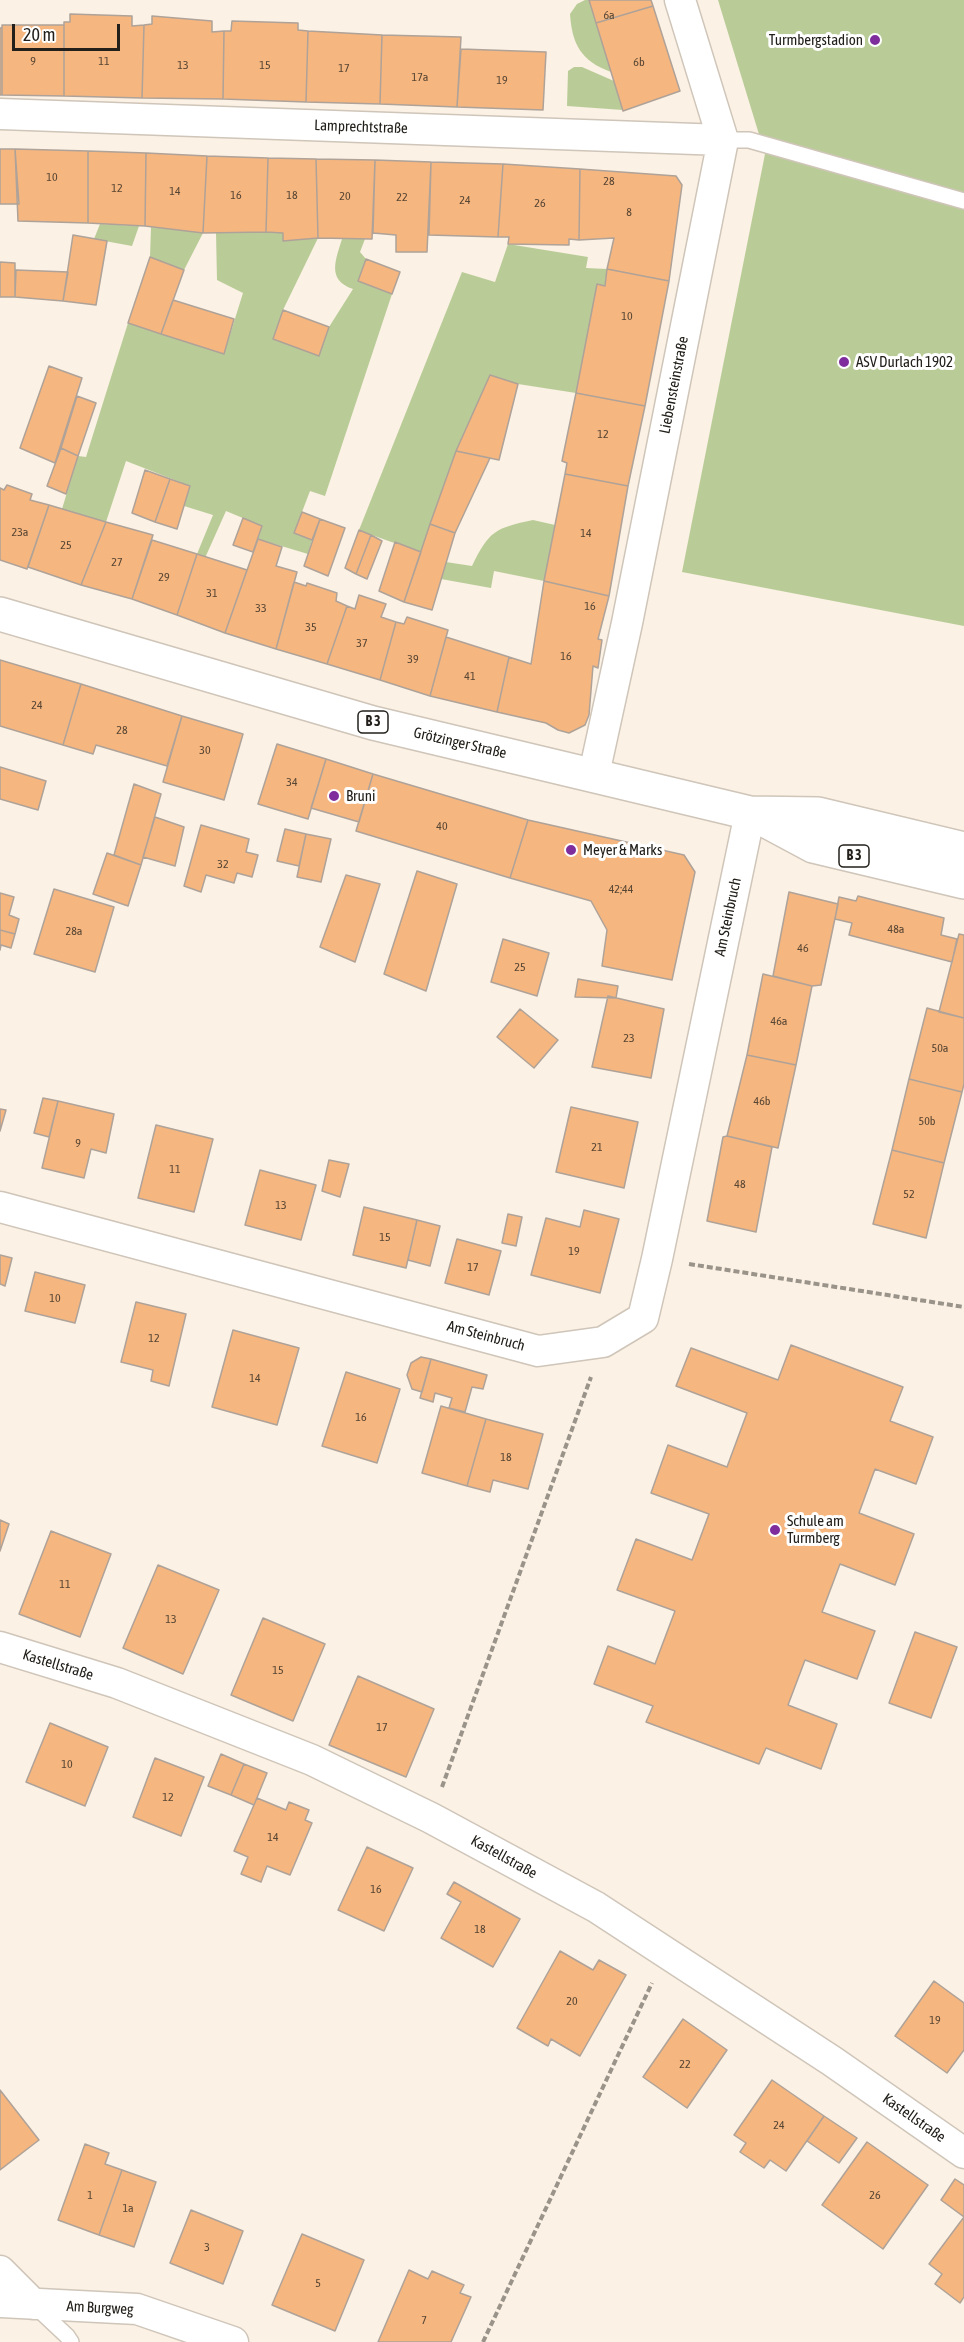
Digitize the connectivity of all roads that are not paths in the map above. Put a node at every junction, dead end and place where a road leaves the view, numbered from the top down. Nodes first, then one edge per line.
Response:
1 (680, 0) edge
2 (0, 114) edge
3 (723, 140) junction
4 (964, 201) edge
5 (0, 614) edge
6 (594, 774) junction
7 (750, 813) junction
8 (964, 849) edge
9 (964, 882) edge
10 (0, 1207) edge
11 (0, 1647) edge
12 (964, 2152) edge
13 (0, 2271) edge
14 (0, 2302) edge
15 (33, 2304) junction
16 (70, 2342) edge
17 (233, 2342) edge

1 - 3 street, Liebensteinstraße
2 - 3 street, Lamprechtstraße
3 - 4 lane
3 - 6 street, Liebensteinstraße
5 - 6 main road, Grötzinger Straße / B 3
6 - 7 main road, Grötzinger Straße / B 3
7 - 8 main road, Grötzinger Straße / B 3
7 - 9 main road, Grötzinger Straße / B 3
7 - 10 street, Am Steinbruch
11 - 12 street, Kastellstraße
13 - 15 street
14 - 15 street, Am Burgweg
15 - 16 lane
15 - 17 street, Am Burgweg

